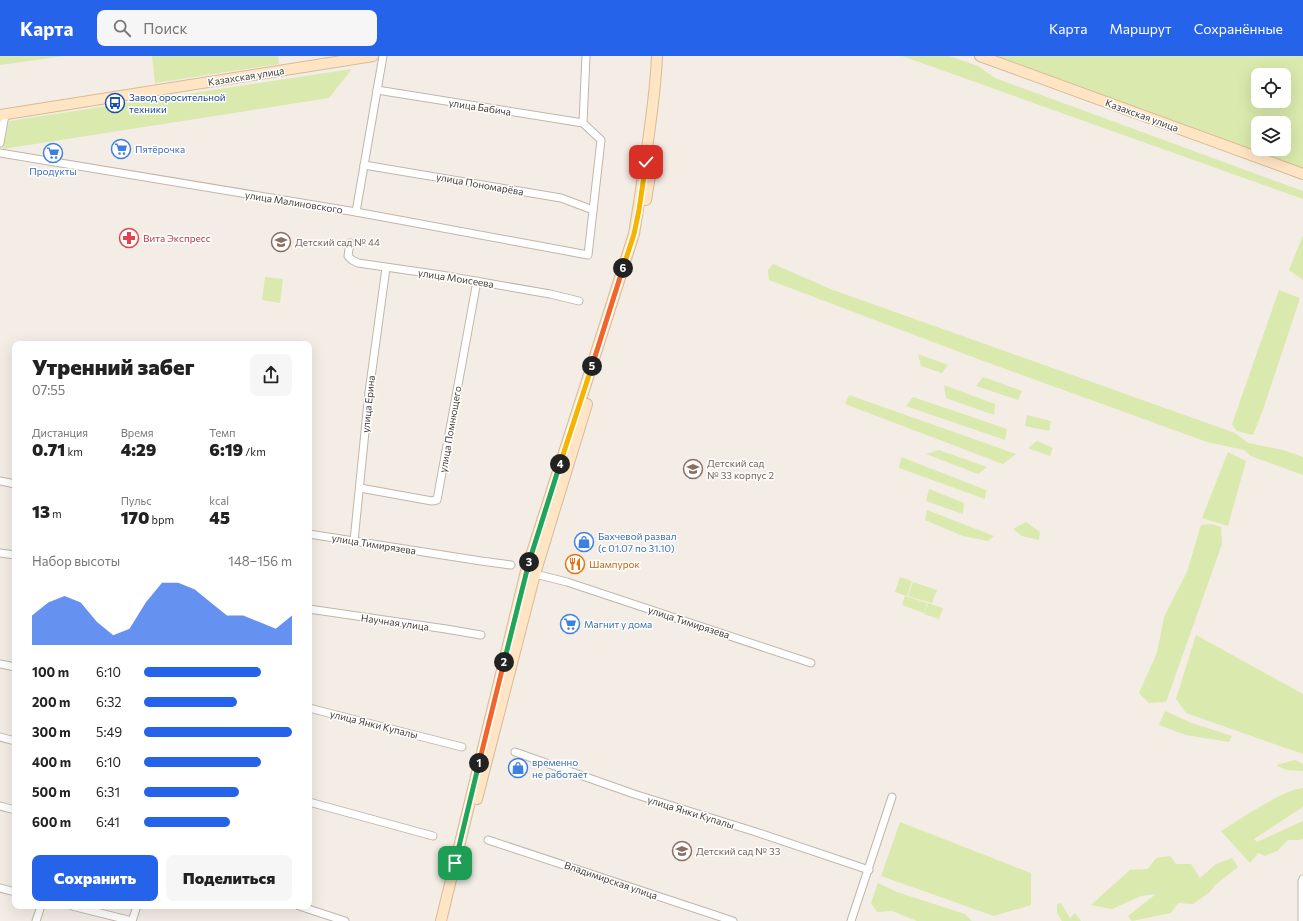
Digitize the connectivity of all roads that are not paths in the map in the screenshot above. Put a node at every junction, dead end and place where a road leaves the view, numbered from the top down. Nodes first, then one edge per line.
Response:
1 (373, 56) edge
2 (383, 56) edge
3 (586, 56) edge
4 (657, 56) edge
5 (663, 56) edge
6 (980, 56) edge
7 (377, 90) junction
8 (3, 115) edge
9 (583, 123) junction
10 (0, 143) edge
11 (0, 153) edge
12 (364, 165) junction
13 (1303, 174) edge
14 (594, 210) junction
15 (356, 212) junction
16 (350, 243) dead end
17 (386, 268) junction
18 (477, 281) junction
19 (578, 301) dead end
20 (0, 481) edge
21 (12, 483) edge
22 (360, 488) junction
23 (312, 535) edge
24 (354, 542) junction
25 (0, 553) edge
26 (12, 555) edge
27 (511, 565) dead end
28 (530, 573) junction
29 (312, 609) edge
30 (481, 635) dead end
31 (811, 663) dead end
32 (0, 664) edge
33 (12, 666) edge
34 (312, 709) edge
35 (0, 737) edge
36 (12, 740) edge
37 (462, 747) dead end
38 (515, 752) dead end
39 (892, 797) dead end
40 (312, 803) edge
41 (0, 806) edge
42 (12, 809) edge
43 (433, 836) dead end
44 (488, 840) dead end
45 (869, 870) junction
46 (1303, 879) edge
47 (0, 888) edge
48 (12, 891) edge
49 (40, 909) edge
50 (84, 909) edge
51 (136, 909) edge
52 (308, 909) edge
53 (36, 921) edge
54 (132, 921) edge
55 (345, 921) edge
56 (440, 921) edge
57 (446, 921) edge
58 (733, 921) edge
59 (851, 921) edge
60 (1302, 921) edge

1 - 8 street, Казахская улица
2 - 7 street
3 - 9 street
4 - 28 street
5 - 28 street
6 - 13 street, Казахская улица
7 - 9 street, улица Бабича
7 - 12 street
8 - 10 street
9 - 14 street
11 - 15 street, улица Малиновского
12 - 14 street, улица Пономарёва
12 - 15 street
14 - 15 street, улица Малиновского
16 - 17 street, улица Моисеева
17 - 18 street, улица Моисеева
17 - 22 street, улица Ерина
18 - 19 street, улица Моисеева
18 - 22 street, улица Помнющего
20 - 21 street
22 - 24 street, улица Ерина
23 - 24 street, улица Тимирязева
24 - 27 street, улица Тимирязева
25 - 26 street
28 - 31 street, улица Тимирязева
28 - 56 street
28 - 57 street
29 - 30 street, Научная улица
32 - 33 street
34 - 37 street, улица Янки Купалы
35 - 36 street
38 - 45 street, улица Янки Купалы
39 - 45 street
40 - 43 street
41 - 42 street
44 - 58 street, Владимирская улица
45 - 59 street
46 - 60 street
47 - 48 street
49 - 53 street
50 - 54 street
51 - 54 street
52 - 55 street

